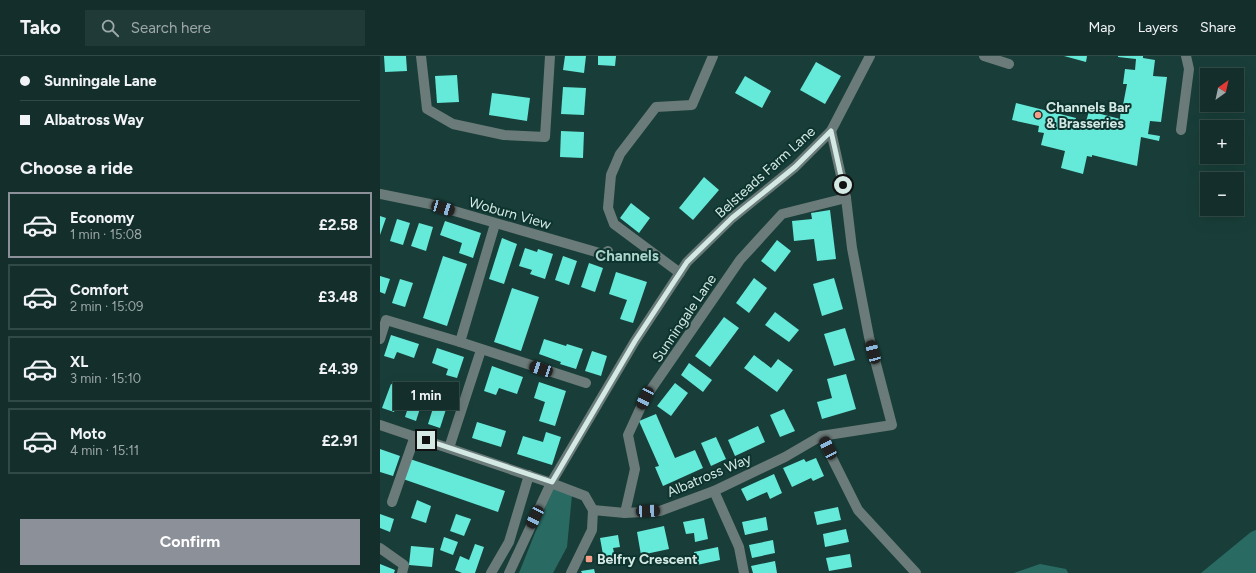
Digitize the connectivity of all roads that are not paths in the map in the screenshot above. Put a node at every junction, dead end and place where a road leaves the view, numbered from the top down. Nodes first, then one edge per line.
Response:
1 (421, 56) edge
2 (550, 56) edge
3 (713, 56) edge
4 (984, 56) edge
5 (1186, 56) edge
6 (866, 58) edge
7 (1009, 64) dead end
8 (1181, 130) dead end
9 (831, 131) junction
10 (380, 194) edge
11 (846, 198) junction
12 (496, 224) junction
13 (608, 250) dead end
14 (680, 273) junction
15 (380, 339) edge
16 (460, 342) junction
17 (481, 350) junction
18 (586, 383) dead end
19 (380, 425) edge
20 (415, 436) junction
21 (821, 436) junction
22 (449, 448) junction
23 (529, 475) junction
24 (552, 482) junction
25 (714, 491) junction
26 (392, 502) dead end
27 (593, 510) junction
28 (625, 512) junction
29 (380, 548) edge
30 (402, 573) edge
31 (491, 573) edge
32 (510, 573) edge
33 (571, 573) edge
34 (744, 573) edge
35 (916, 573) edge

1 - 2 street
3 - 14 street
4 - 7 street
5 - 8 street
6 - 9 street, Belsteads Farm Lane
9 - 11 street
9 - 14 street, Belsteads Farm Lane
10 - 12 street, Woburn View
11 - 21 street, Albatross Way
11 - 28 street, Sunningale Lane
12 - 13 street, Woburn View
12 - 16 street
14 - 24 street, Belsteads Farm Lane
15 - 16 street
16 - 17 street
17 - 18 street
17 - 22 street
19 - 20 street
20 - 22 street
20 - 26 street
21 - 25 street, Albatross Way
21 - 35 street
22 - 23 street
23 - 24 street
23 - 31 street
24 - 27 street
24 - 32 street, Belsteads Farm Lane
25 - 28 street, Albatross Way
25 - 34 street
27 - 28 street, Albatross Way
27 - 33 street
29 - 30 street

